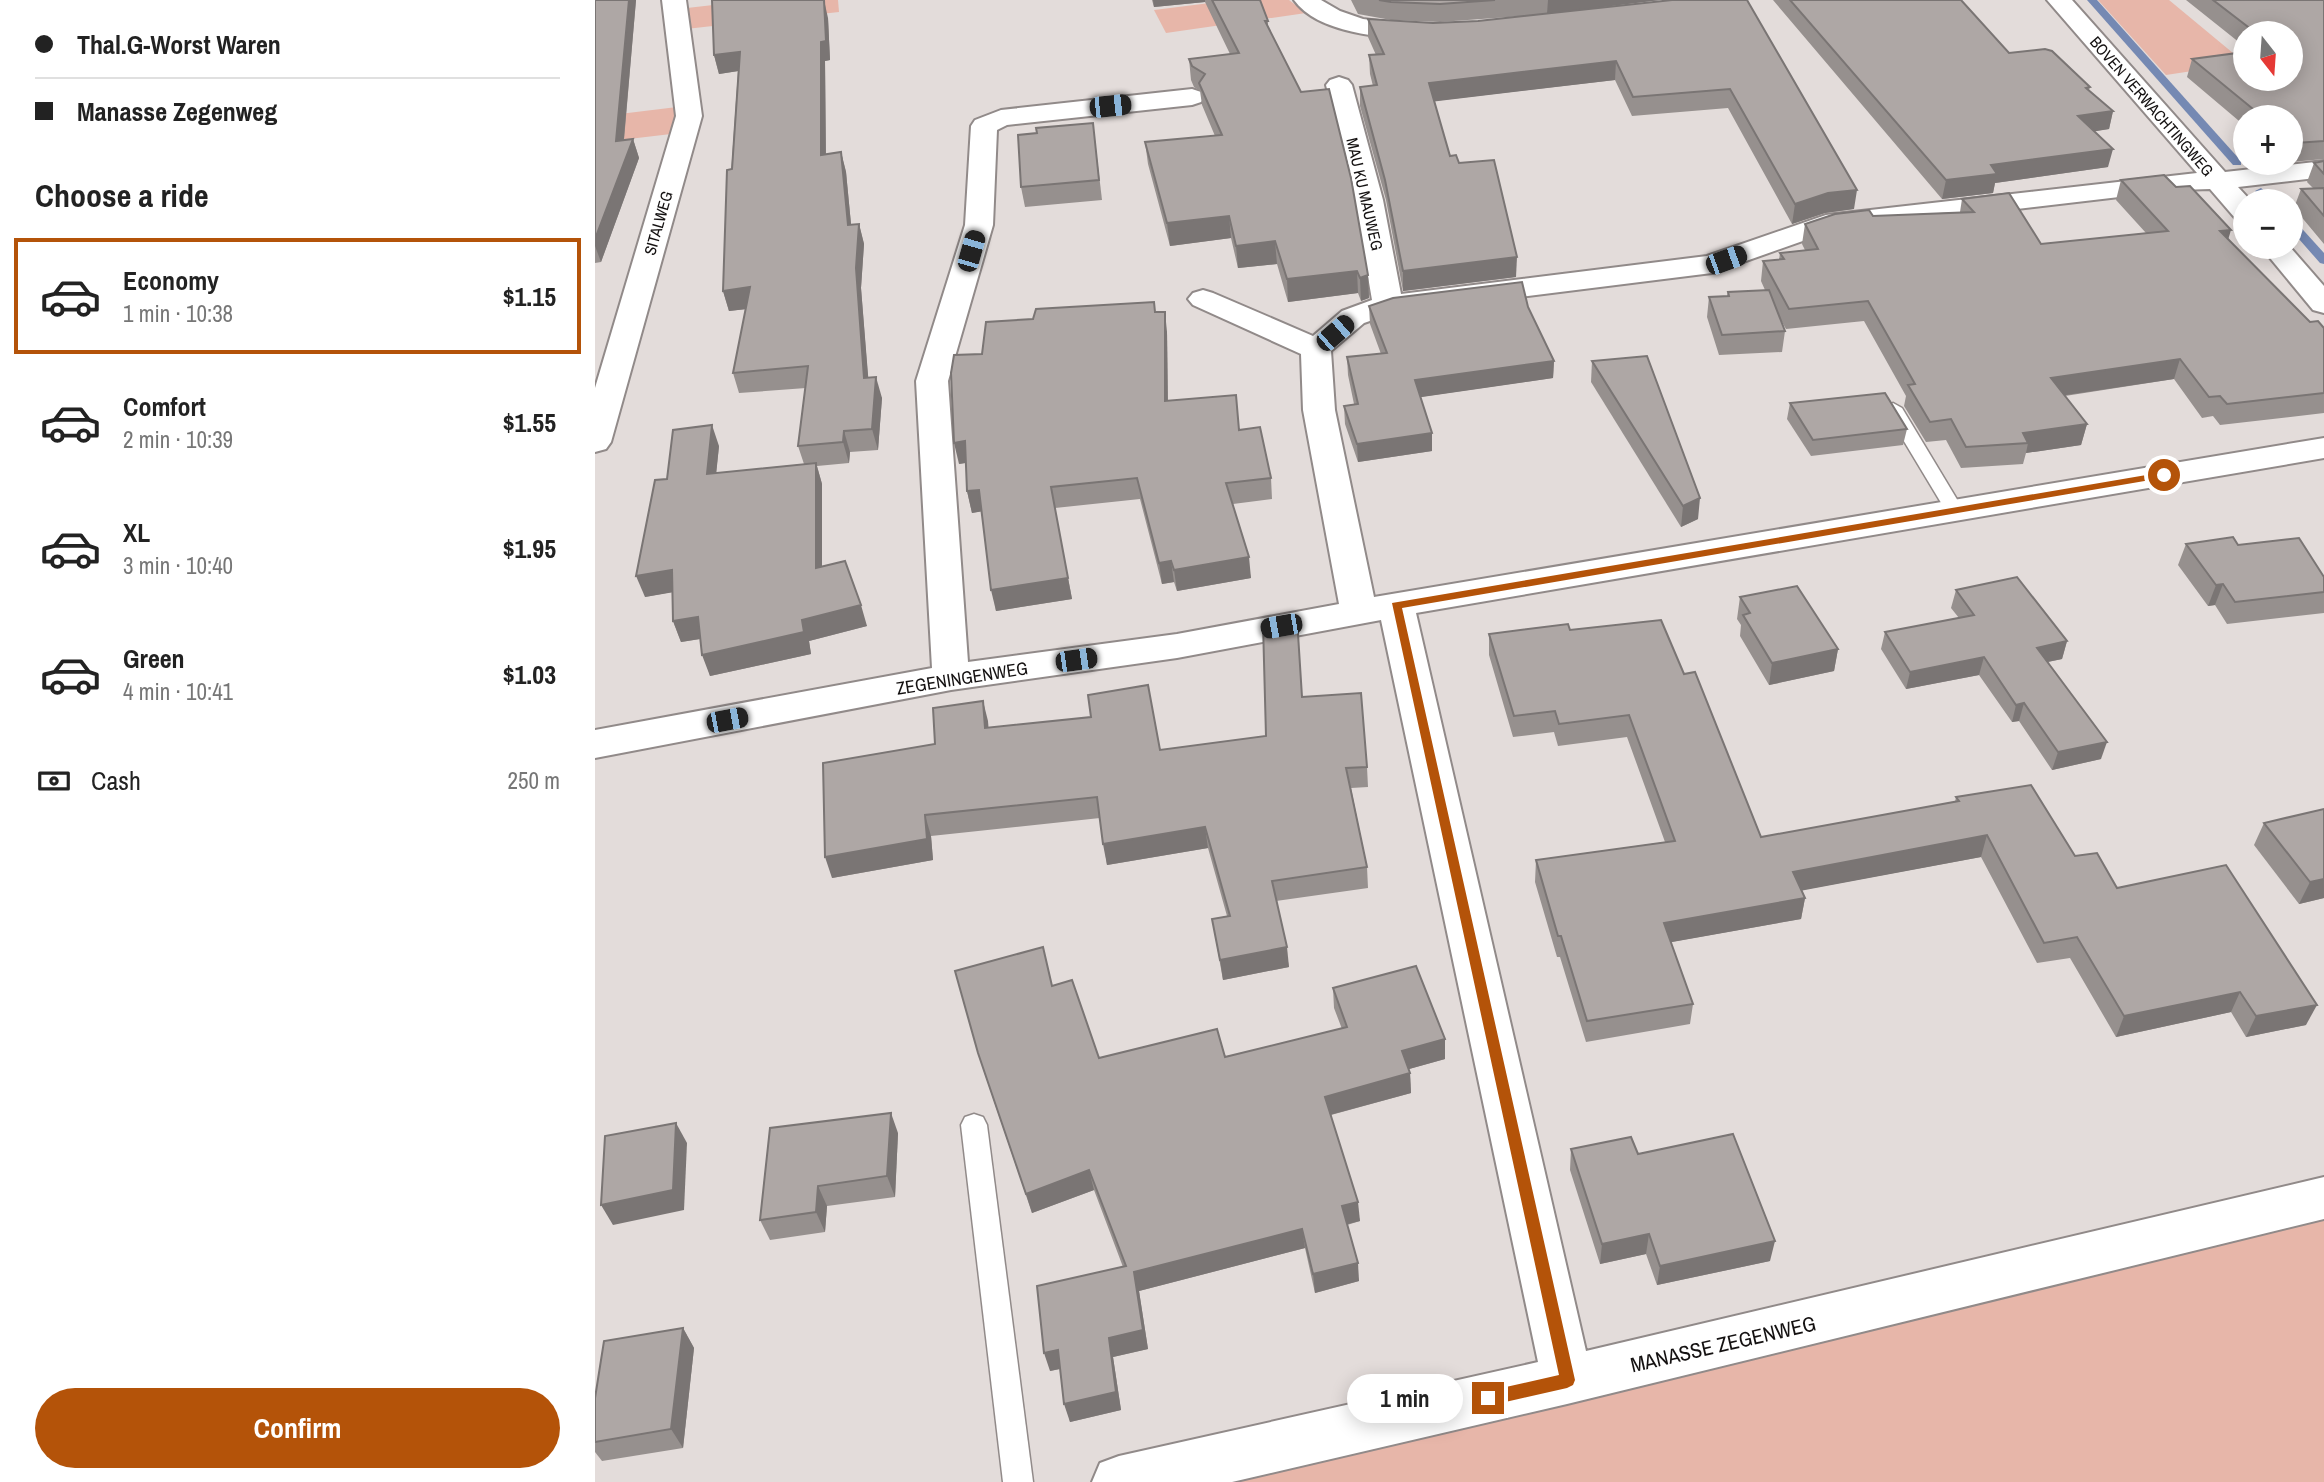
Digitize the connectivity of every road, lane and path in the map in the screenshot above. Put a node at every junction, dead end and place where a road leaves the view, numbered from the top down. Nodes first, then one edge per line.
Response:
1 (674, 0) edge
2 (1306, 0) edge
3 (2059, 0) edge
4 (1439, 32) edge
5 (1339, 85) dead end
6 (1192, 97) dead end
7 (2324, 169) edge
8 (2219, 181) junction
9 (2233, 198) edge
10 (2285, 259) edge
11 (1203, 299) dead end
12 (2324, 304) edge
13 (1388, 305) junction
14 (1316, 349) junction
15 (1891, 404) edge
16 (595, 442) edge
17 (2324, 448) edge
18 (1955, 511) junction
19 (1377, 609) junction
20 (951, 677) junction
21 (595, 744) edge
22 (974, 1125) dead end
23 (2324, 1198) edge
24 (1567, 1380) junction
25 (1018, 1482) edge
26 (1119, 1482) edge

1 - 16 street, SITALWEG
2 - 4 street
3 - 8 street, BOVEN VERWACHTINGWEG
5 - 13 street, MAU KU MAUWEG
6 - 20 street
7 - 8 street
8 - 9 street, BOVEN VERWACHTINGWEG
8 - 13 street
10 - 12 street
11 - 14 street
13 - 14 street
14 - 19 street
15 - 18 lane
17 - 18 street, ZEGENINGENWEG
18 - 19 street, ZEGENINGENWEG
19 - 20 street, ZEGENINGENWEG
19 - 24 street
20 - 21 street, ZEGENINGENWEG
22 - 25 lane
23 - 24 street, MANASSE ZEGENWEG
24 - 26 street, MANASSE ZEGENWEG

